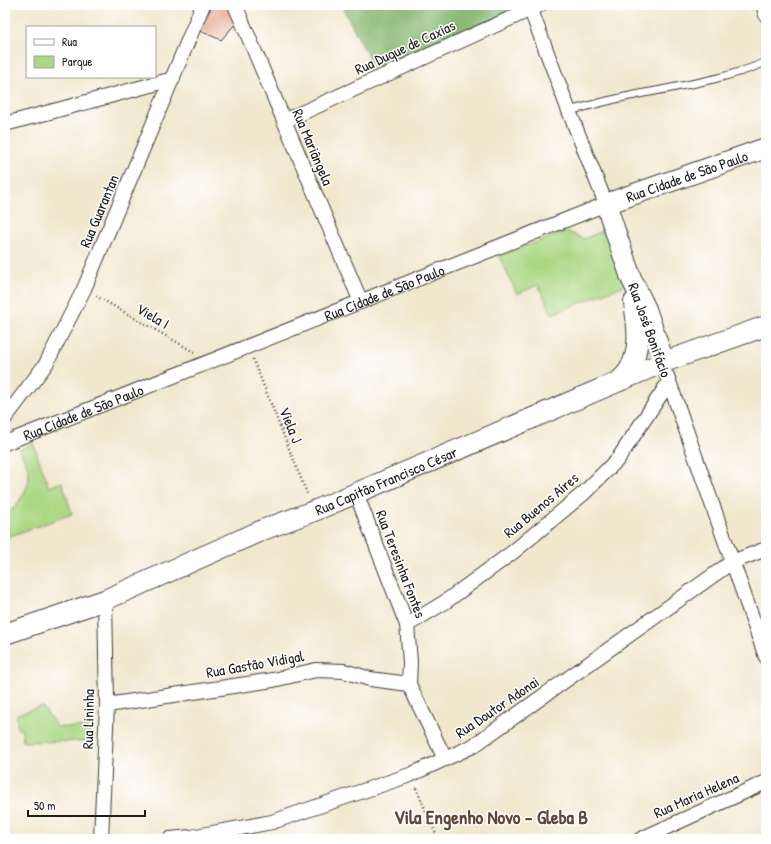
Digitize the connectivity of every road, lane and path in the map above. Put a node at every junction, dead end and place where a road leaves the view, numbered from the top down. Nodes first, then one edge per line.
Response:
1 (203, 5) edge
2 (235, 5) edge
3 (763, 5) edge
4 (533, 6) edge
5 (766, 14) edge
6 (766, 62) edge
7 (172, 79) junction
8 (569, 111) junction
9 (284, 121) junction
10 (5, 124) edge
11 (766, 148) edge
12 (606, 204) junction
13 (631, 278) junction
14 (84, 289) junction
15 (361, 302) junction
16 (766, 326) edge
17 (248, 346) junction
18 (210, 362) junction
19 (664, 362) junction
20 (619, 381) junction
21 (668, 382) junction
22 (5, 418) edge
23 (5, 443) edge
24 (356, 493) junction
25 (314, 511) junction
26 (766, 549) edge
27 (732, 562) junction
28 (106, 600) junction
29 (407, 625) junction
30 (5, 634) edge
31 (766, 657) edge
32 (409, 684) junction
33 (107, 705) junction
34 (445, 759) junction
35 (410, 775) junction
36 (766, 782) edge
37 (101, 839) edge
38 (170, 839) edge
39 (438, 839) edge
40 (641, 839) edge

1 - 7 street, Rua Guarantan
2 - 9 street, Rua Mariângela
3 - 5 street
4 - 8 street, Rua José Bonifácio
4 - 9 street, Rua Duque de Caxias
6 - 8 lane
7 - 10 street
7 - 14 street, Rua Guarantan
8 - 12 street, Rua José Bonifácio
9 - 15 street, Rua Mariângela
11 - 12 street, Rua Cidade de São Paulo
12 - 13 street, Rua José Bonifácio
12 - 15 street, Rua Cidade de São Paulo
13 - 19 street, Rua José Bonifácio
13 - 20 street
14 - 18 path, Viela I
14 - 22 street, Rua Guarantan
15 - 17 street, Rua Cidade de São Paulo
16 - 19 street, Rua Capitão Francisco César
17 - 18 street, Rua Cidade de São Paulo
17 - 25 path, Viela J
18 - 23 street, Rua Cidade de São Paulo
19 - 20 street, Rua Capitão Francisco César
19 - 21 street, Rua José Bonifácio
20 - 24 street, Rua Capitão Francisco César
21 - 27 street, Rua José Bonifácio
21 - 29 street, Rua Buenos Aíres
24 - 25 street, Rua Capitão Francisco César
24 - 29 street, Rua Teresinha Fontes
25 - 28 street, Rua Capitão Francisco César
26 - 27 street, Rua Doutor Adonai
27 - 31 street, Rua José Bonifácio
27 - 34 street, Rua Doutor Adonai
28 - 30 street, Rua Capitão Francisco César
28 - 33 street, Rua Lininha
29 - 32 street, Rua Teresinha Fontes
32 - 33 street, Rua Gastão Vidigal
32 - 34 street, Rua Teresinha Fontes
33 - 37 street, Rua Lininha
34 - 35 street, Rua Doutor Adonai
35 - 38 street, Rua Doutor Adonai
35 - 39 path
36 - 40 street, Rua Maria Helena

